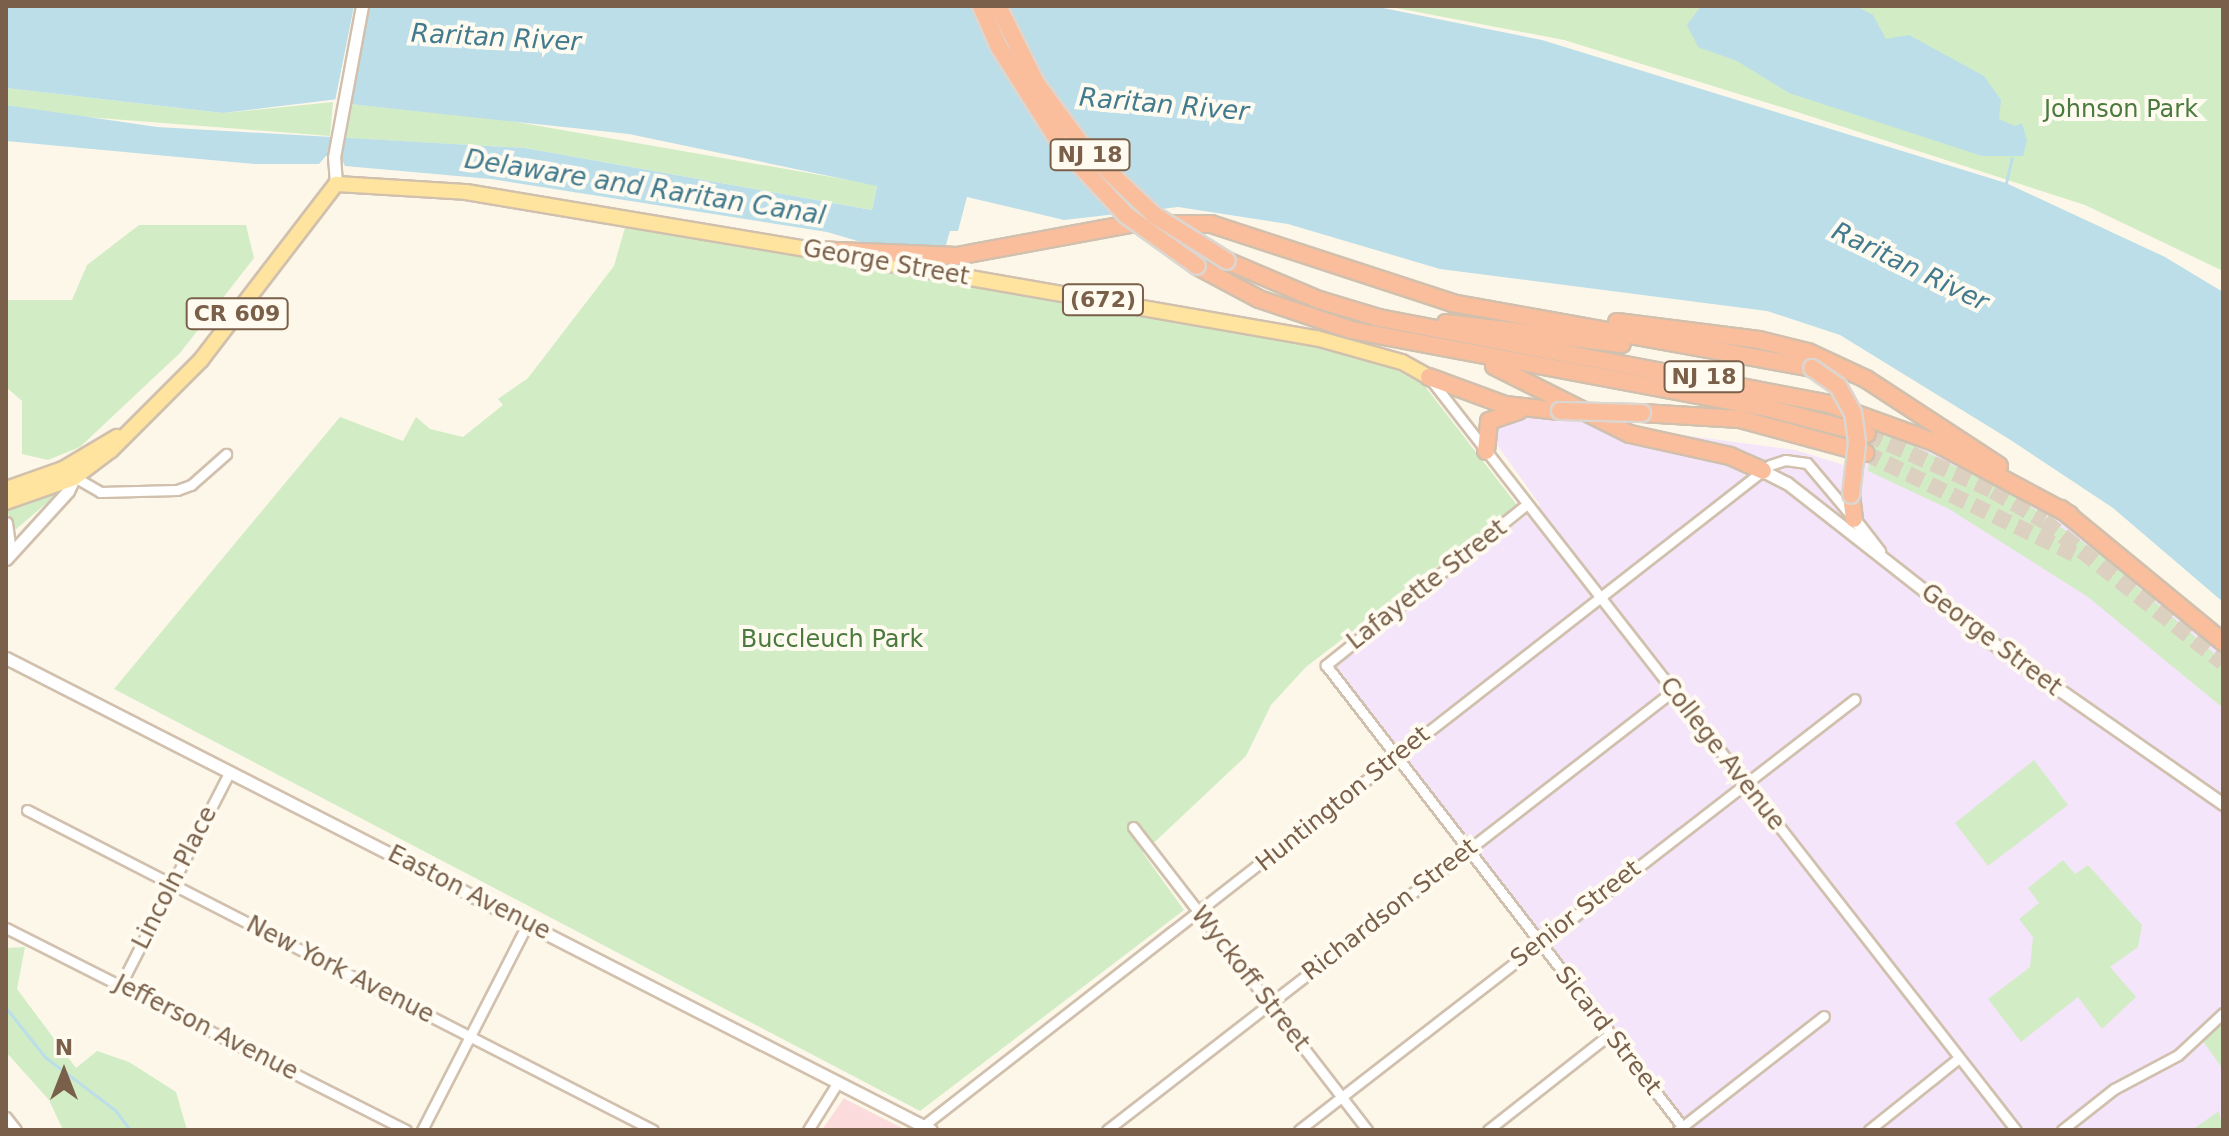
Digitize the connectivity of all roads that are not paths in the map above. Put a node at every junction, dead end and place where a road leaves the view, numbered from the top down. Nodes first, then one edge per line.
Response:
1 (362, 6) edge
2 (981, 6) edge
3 (998, 6) edge
4 (336, 184) junction
5 (814, 250) junction
6 (1319, 300) junction
7 (1452, 303) junction
8 (1451, 350) junction
9 (1731, 354) junction
10 (1429, 377) junction
11 (1529, 410) junction
12 (1867, 434) tunnel mouth
13 (1486, 451) junction
14 (1865, 453) tunnel mouth
15 (226, 454) dead end
16 (1763, 471) junction
17 (69, 473) junction
18 (6, 489) edge
19 (6, 502) edge
20 (1527, 504) junction
21 (2070, 515) junction
22 (1854, 519) junction
23 (6, 523) edge
24 (8, 555) edge
25 (1893, 566) junction
26 (1601, 598) junction
27 (2223, 642) edge
28 (6, 658) edge
29 (1326, 665) joint
30 (1673, 691) junction
31 (1855, 699) dead end
32 (1396, 755) junction
33 (230, 771) junction
34 (1745, 783) junction
35 (2223, 804) edge
36 (27, 810) dead end
37 (1133, 827) dead end
38 (1468, 849) junction
39 (172, 884) junction
40 (1198, 912) junction
41 (528, 923) junction
42 (6, 928) edge
43 (1539, 942) junction
44 (121, 984) junction
45 (1269, 1005) junction
46 (2223, 1013) edge
47 (1824, 1016) dead end
48 (1610, 1034) junction
49 (470, 1036) junction
50 (1959, 1058) junction
51 (838, 1082) junction
52 (1341, 1097) junction
53 (6, 1117) edge
54 (927, 1128) edge
55 (1681, 1129) edge
56 (16, 1130) edge
57 (406, 1130) edge
58 (422, 1130) edge
59 (653, 1130) edge
60 (808, 1130) edge
61 (1107, 1130) edge
62 (1299, 1130) edge
63 (1367, 1130) edge
64 (1488, 1130) edge
65 (1869, 1130) edge
66 (2016, 1130) edge
67 (2062, 1130) edge

1 - 4 street
2 - 8 highway, NJ 18, bridge
3 - 6 highway, NJ 18, bridge
4 - 5 main road, George Street / (672)
4 - 17 main road, CR 609
5 - 7 highway
5 - 10 main road, George Street / (672)
6 - 9 highway
6 - 21 highway, NJ 18
7 - 9 highway
7 - 21 highway
8 - 12 highway, NJ 18
8 - 16 highway
9 - 22 highway, bridge
10 - 11 highway
10 - 13 street, College Avenue
11 - 13 highway
11 - 14 highway, bridge
13 - 20 street, College Avenue
15 - 17 street
16 - 22 street
16 - 25 street, George Street
16 - 26 street, Huntington Street
17 - 18 main road, CR 609
17 - 19 main road
17 - 24 street
20 - 26 street, College Avenue
20 - 29 street, Lafayette Street
21 - 27 highway, NJ 18
22 - 25 street
23 - 24 street
25 - 35 street, George Street
26 - 30 street, College Avenue
26 - 32 street, Huntington Street
28 - 33 street, Easton Avenue
29 - 32 street, Sicard Street
30 - 34 street, College Avenue
30 - 38 street, Richardson Street
31 - 34 street, Senior Street
32 - 38 street, Sicard Street
32 - 40 street, Huntington Street
33 - 39 street, Lincoln Place
33 - 41 street, Easton Avenue
34 - 43 street, Senior Street
34 - 50 street, College Avenue
36 - 39 street, New York Avenue
37 - 40 street, Wyckoff Street
38 - 43 street, Sicard Street
38 - 45 street, Richardson Street
39 - 44 street, Lincoln Place
39 - 49 street, New York Avenue
40 - 45 street, Wyckoff Street
40 - 54 street, Huntington Street
41 - 49 street
41 - 51 street, Easton Avenue
42 - 44 street, Jefferson Avenue
43 - 48 street, Sicard Street
43 - 52 street, Senior Street
44 - 57 street, Jefferson Avenue
45 - 52 street, Wyckoff Street
45 - 61 street, Richardson Street
46 - 67 street
47 - 55 street
48 - 55 street, Sicard Street
48 - 64 street
49 - 58 street
49 - 59 street, New York Avenue
50 - 65 street
50 - 66 street, College Avenue
51 - 54 street, Easton Avenue
51 - 60 street
52 - 62 street, Senior Street
52 - 63 street, Wyckoff Street
53 - 56 street

